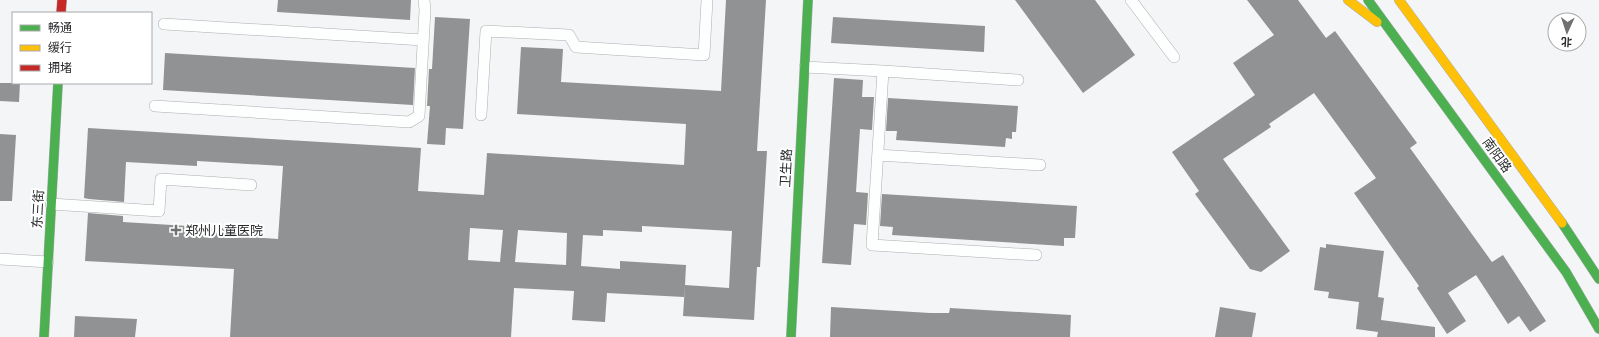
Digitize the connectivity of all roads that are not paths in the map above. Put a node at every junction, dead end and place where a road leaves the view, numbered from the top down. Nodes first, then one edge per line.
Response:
1 (62, 0) edge
2 (424, 0) edge
3 (707, 0) edge
4 (808, 0) edge
5 (1131, 0) edge
6 (1348, 0) edge
7 (1368, 0) edge
8 (1399, 0) edge
9 (61, 12) edge
10 (164, 24) dead end
11 (1392, 33) junction
12 (423, 40) junction
13 (1174, 57) dead end
14 (805, 67) junction
15 (883, 72) junction
16 (1018, 80) dead end
17 (58, 84) edge
18 (155, 106) dead end
19 (481, 115) dead end
20 (878, 155) junction
21 (1040, 165) dead end
22 (250, 184) dead end
23 (51, 204) junction
24 (1036, 255) dead end
25 (0, 259) edge
26 (48, 262) junction
27 (1599, 279) edge
28 (1599, 329) edge
29 (44, 337) edge
30 (791, 337) edge

1 - 9 main road
2 - 12 lane
3 - 19 lane
4 - 14 main road, 卫生路
5 - 13 lane
6 - 11 main road
7 - 11 main road, 南阳路
8 - 27 main road, 南阳路
10 - 12 lane
11 - 28 main road, 南阳路
12 - 18 lane
14 - 15 lane
14 - 30 main road, 卫生路
15 - 16 lane
15 - 20 lane
17 - 23 main road, 东三街
20 - 21 lane
20 - 24 lane
22 - 23 lane
23 - 26 main road, 东三街
25 - 26 lane
26 - 29 main road, 东三街

